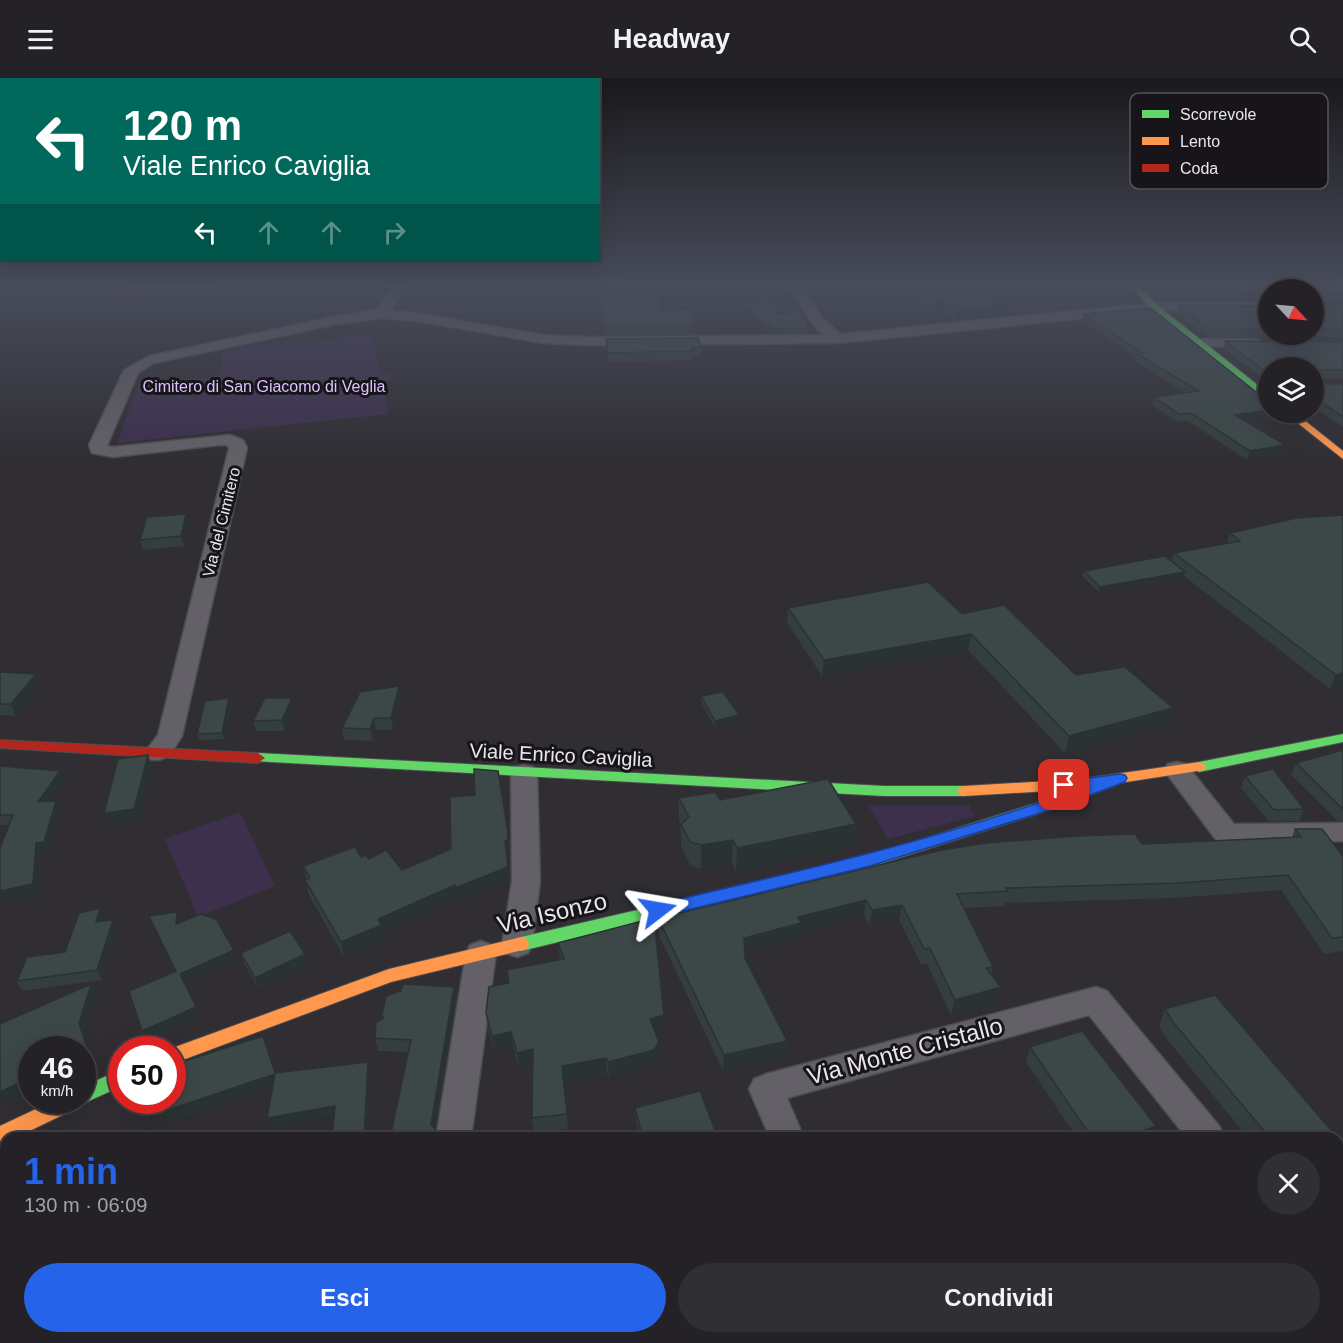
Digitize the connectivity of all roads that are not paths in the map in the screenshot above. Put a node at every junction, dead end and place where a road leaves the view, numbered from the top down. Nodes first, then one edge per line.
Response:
1 (230, 342) edge
2 (1200, 343) joint
3 (1258, 343) edge
4 (1258, 383) edge
5 (1302, 423) edge
6 (1343, 456) edge
7 (1343, 738) edge
8 (0, 744) edge
9 (157, 753) junction
10 (1177, 770) junction
11 (524, 773) junction
12 (1120, 778) junction
13 (1343, 832) edge
14 (517, 945) junction
15 (481, 953) junction
16 (186, 1051) edge
17 (45, 1114) edge
18 (8, 1132) edge
19 (454, 1132) edge
20 (784, 1132) edge
21 (1203, 1132) edge

1 - 9 street, Via del Cimitero
2 - 3 street
2 - 4 main road
5 - 6 main road
7 - 10 main road
8 - 9 main road, Viale Enrico Caviglia
9 - 11 main road, Viale Enrico Caviglia
10 - 12 main road
10 - 13 street
11 - 12 main road, Viale Enrico Caviglia
11 - 14 street
12 - 14 main road, Via Isonzo
14 - 15 main road, Via Isonzo
15 - 16 main road, Via Isonzo
15 - 19 street
17 - 18 main road
20 - 21 street, Via Monte Cristallo

